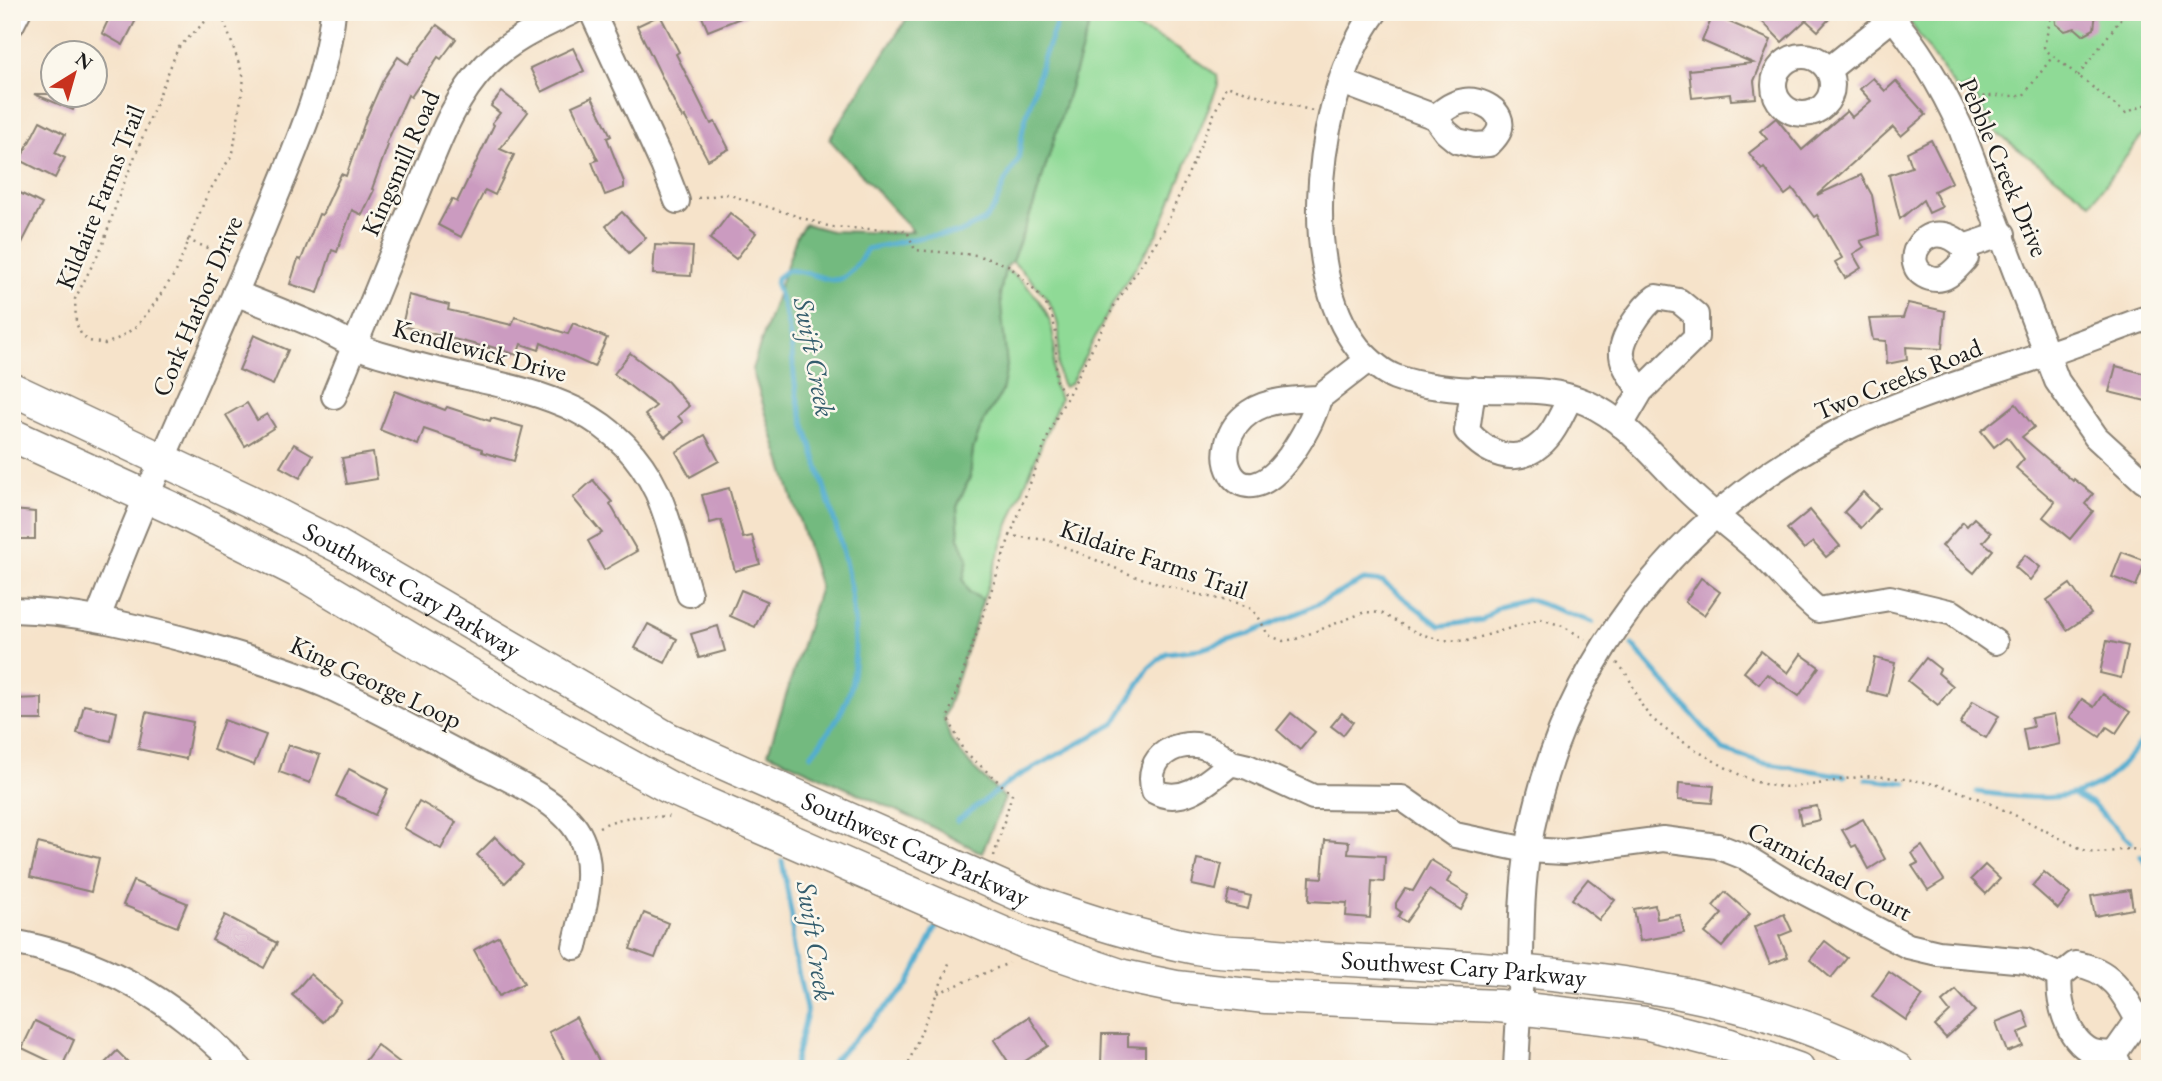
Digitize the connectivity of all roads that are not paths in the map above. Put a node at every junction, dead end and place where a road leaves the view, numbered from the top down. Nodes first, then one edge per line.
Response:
1 (18, 12) edge
2 (333, 12) edge
3 (572, 12) edge
4 (592, 12) edge
5 (1375, 12) edge
6 (1890, 15) edge
7 (12, 24) edge
8 (1828, 70) dead end
9 (1342, 82) junction
10 (1435, 117) dead end
11 (677, 201) road end
12 (2003, 234) junction
13 (1964, 247) dead end
14 (235, 293) junction
15 (2150, 317) edge
16 (354, 345) junction
17 (2046, 355) junction
18 (1368, 360) junction
19 (12, 389) edge
20 (1473, 389) junction
21 (1641, 391) dead end
22 (334, 396) dead end
23 (1319, 398) dead end
24 (1570, 398) junction
25 (1621, 425) junction
26 (12, 435) edge
27 (163, 460) junction
28 (2144, 481) dead end
29 (147, 497) junction
30 (1716, 513) junction
31 (689, 594) dead end
32 (12, 610) edge
33 (98, 618) junction
34 (1995, 642) dead end
35 (1231, 763) dead end
36 (1527, 850) junction
37 (12, 942) edge
38 (575, 947) dead end
39 (2060, 976) junction
40 (1520, 991) junction
41 (2144, 1022) edge
42 (2118, 1061) edge
43 (240, 1069) edge
44 (1516, 1069) edge
45 (1798, 1069) edge
46 (1897, 1069) edge

1 - 7 street
2 - 14 street, Cork Harbor Drive
3 - 16 street, Kingsmill Road
4 - 11 street
5 - 9 street
6 - 8 street
6 - 12 street, Pebble Creek Drive
9 - 10 street
9 - 18 street
12 - 13 street
12 - 17 street, Pebble Creek Drive
14 - 16 street, Kendlewick Drive
14 - 27 street, Cork Harbor Drive
15 - 17 street, Two Creeks Road
16 - 22 street, Kendlewick Drive
16 - 31 street, Kendlewick Drive
17 - 28 street, Pebble Creek Drive
17 - 30 street, Two Creeks Road
18 - 20 street
18 - 23 street
19 - 27 main road, Southwest Cary Parkway
20 - 24 street
20 - 24 street
21 - 25 street
24 - 25 street
25 - 30 street
26 - 29 main road, Southwest Cary Parkway
27 - 29 street, Cork Harbor Drive
27 - 40 main road, Southwest Cary Parkway
29 - 33 street, Cork Harbor Drive
29 - 40 main road, Southwest Cary Parkway
30 - 34 street
30 - 36 street, Two Creeks Road
32 - 33 street, King George Loop
33 - 38 street, King George Loop
35 - 36 street, Carmichael Court
36 - 39 street, Carmichael Court
36 - 40 street, Two Creeks Road
37 - 43 street
39 - 41 street
39 - 42 street
40 - 44 street, Two Creeks Road
40 - 45 main road, Southwest Cary Parkway
40 - 46 main road, Southwest Cary Parkway
41 - 42 street

